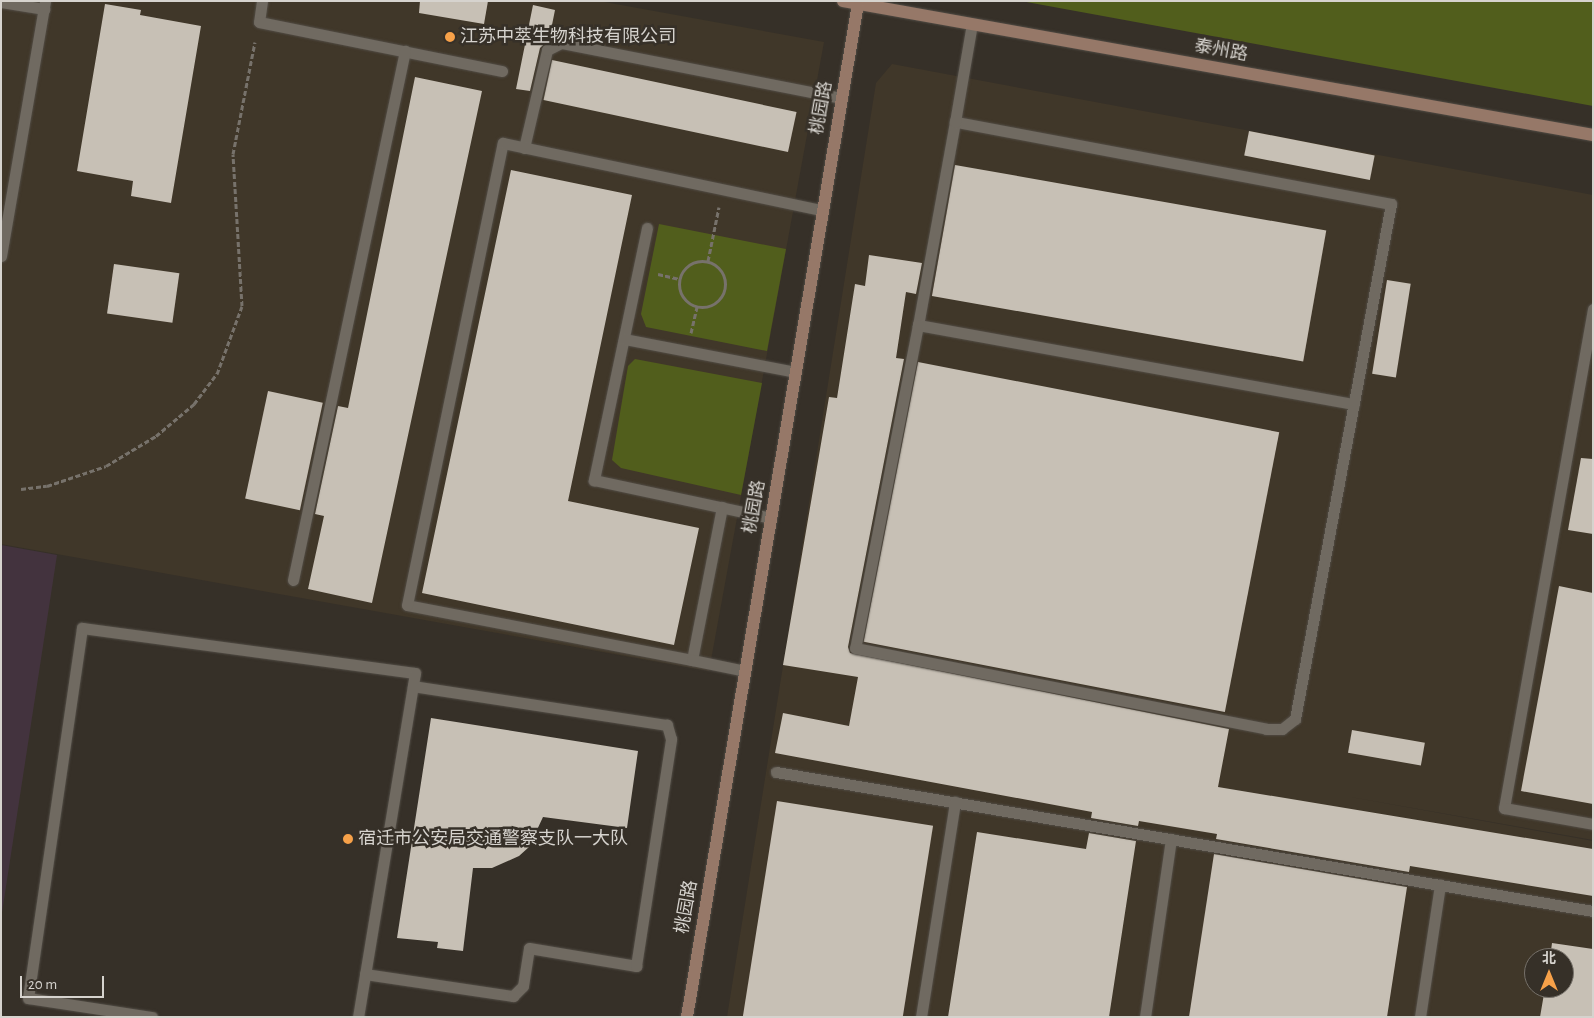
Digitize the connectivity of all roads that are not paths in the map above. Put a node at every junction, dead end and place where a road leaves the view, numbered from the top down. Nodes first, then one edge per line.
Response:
1 (262, 1) edge
2 (843, 1) edge
3 (1, 2) edge
4 (858, 4) junction
5 (45, 5) edge
6 (972, 24) junction
7 (406, 51) junction
8 (502, 71) dead end
9 (842, 98) junction
10 (955, 122) junction
11 (1593, 134) edge
12 (524, 148) junction
13 (822, 210) junction
14 (647, 228) dead end
15 (1, 256) edge
16 (1593, 309) edge
17 (918, 325) junction
18 (624, 339) junction
19 (1590, 344) edge
20 (795, 372) junction
21 (1354, 404) junction
22 (722, 508) junction
23 (771, 518) junction
24 (293, 580) dead end
25 (692, 660) junction
26 (745, 670) junction
27 (413, 686) junction
28 (776, 772) dead end
29 (955, 802) junction
30 (1593, 824) edge
31 (1171, 839) junction
32 (1440, 884) junction
33 (1593, 910) edge
34 (365, 974) junction
35 (152, 1017) edge
36 (358, 1017) edge
37 (687, 1017) edge
38 (921, 1017) edge
39 (1145, 1017) edge
40 (1420, 1017) edge

1 - 7 lane
2 - 4 street, 泰州路
3 - 5 lane
4 - 6 street, 泰州路
4 - 9 street, 桃园路
5 - 15 lane
6 - 10 lane
6 - 11 street, 泰州路
7 - 8 lane
7 - 24 lane
9 - 12 lane
9 - 13 street, 桃园路
10 - 17 lane
10 - 21 lane
12 - 13 lane
12 - 25 lane
13 - 20 street, 桃园路
14 - 18 lane
16 - 19 lane
17 - 21 lane
17 - 21 lane
18 - 20 lane
18 - 22 lane
19 - 30 lane
20 - 23 street, 桃园路
22 - 23 lane
22 - 25 lane
23 - 26 street, 桃园路
25 - 26 lane
26 - 37 street, 桃园路
27 - 34 lane
27 - 34 lane
27 - 35 lane
28 - 29 lane
29 - 31 lane
29 - 38 lane
31 - 32 lane
31 - 39 lane
32 - 33 lane
32 - 40 lane
34 - 36 lane

